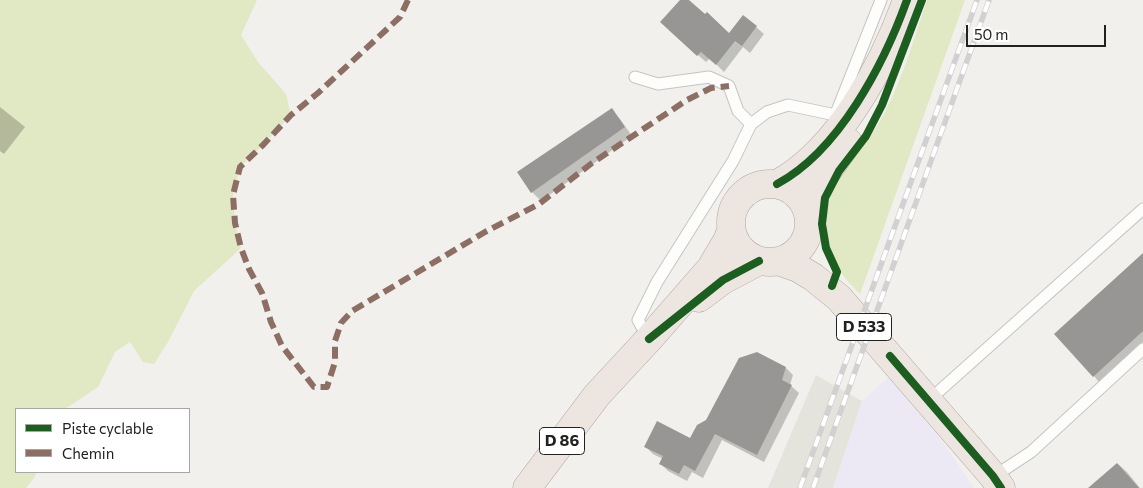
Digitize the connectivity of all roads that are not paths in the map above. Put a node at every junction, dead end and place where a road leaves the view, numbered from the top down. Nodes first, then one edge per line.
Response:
1 (881, 0) edge
2 (903, 12) edge
3 (635, 77) dead end
4 (841, 117) junction
5 (751, 124) junction
6 (777, 184) junction
7 (1143, 209) edge
8 (807, 223) junction
9 (731, 231) junction
10 (768, 261) junction
11 (839, 298) junction
12 (649, 339) junction
13 (1143, 349) edge
14 (933, 407) junction
15 (991, 484) edge
16 (527, 488) edge

1 - 4 lane
2 - 4 main road
2 - 8 main road
3 - 5 lane
4 - 5 lane
4 - 6 main road
5 - 12 lane
6 - 8 main road
6 - 9 main road
7 - 14 lane
8 - 10 main road
8 - 11 main road, D 533
9 - 10 main road
9 - 12 main road, D 86
10 - 11 main road, D 533
10 - 12 main road, D 86
11 - 14 main road, D 533
12 - 16 main road, D 86
13 - 15 lane
14 - 15 main road, D 533

